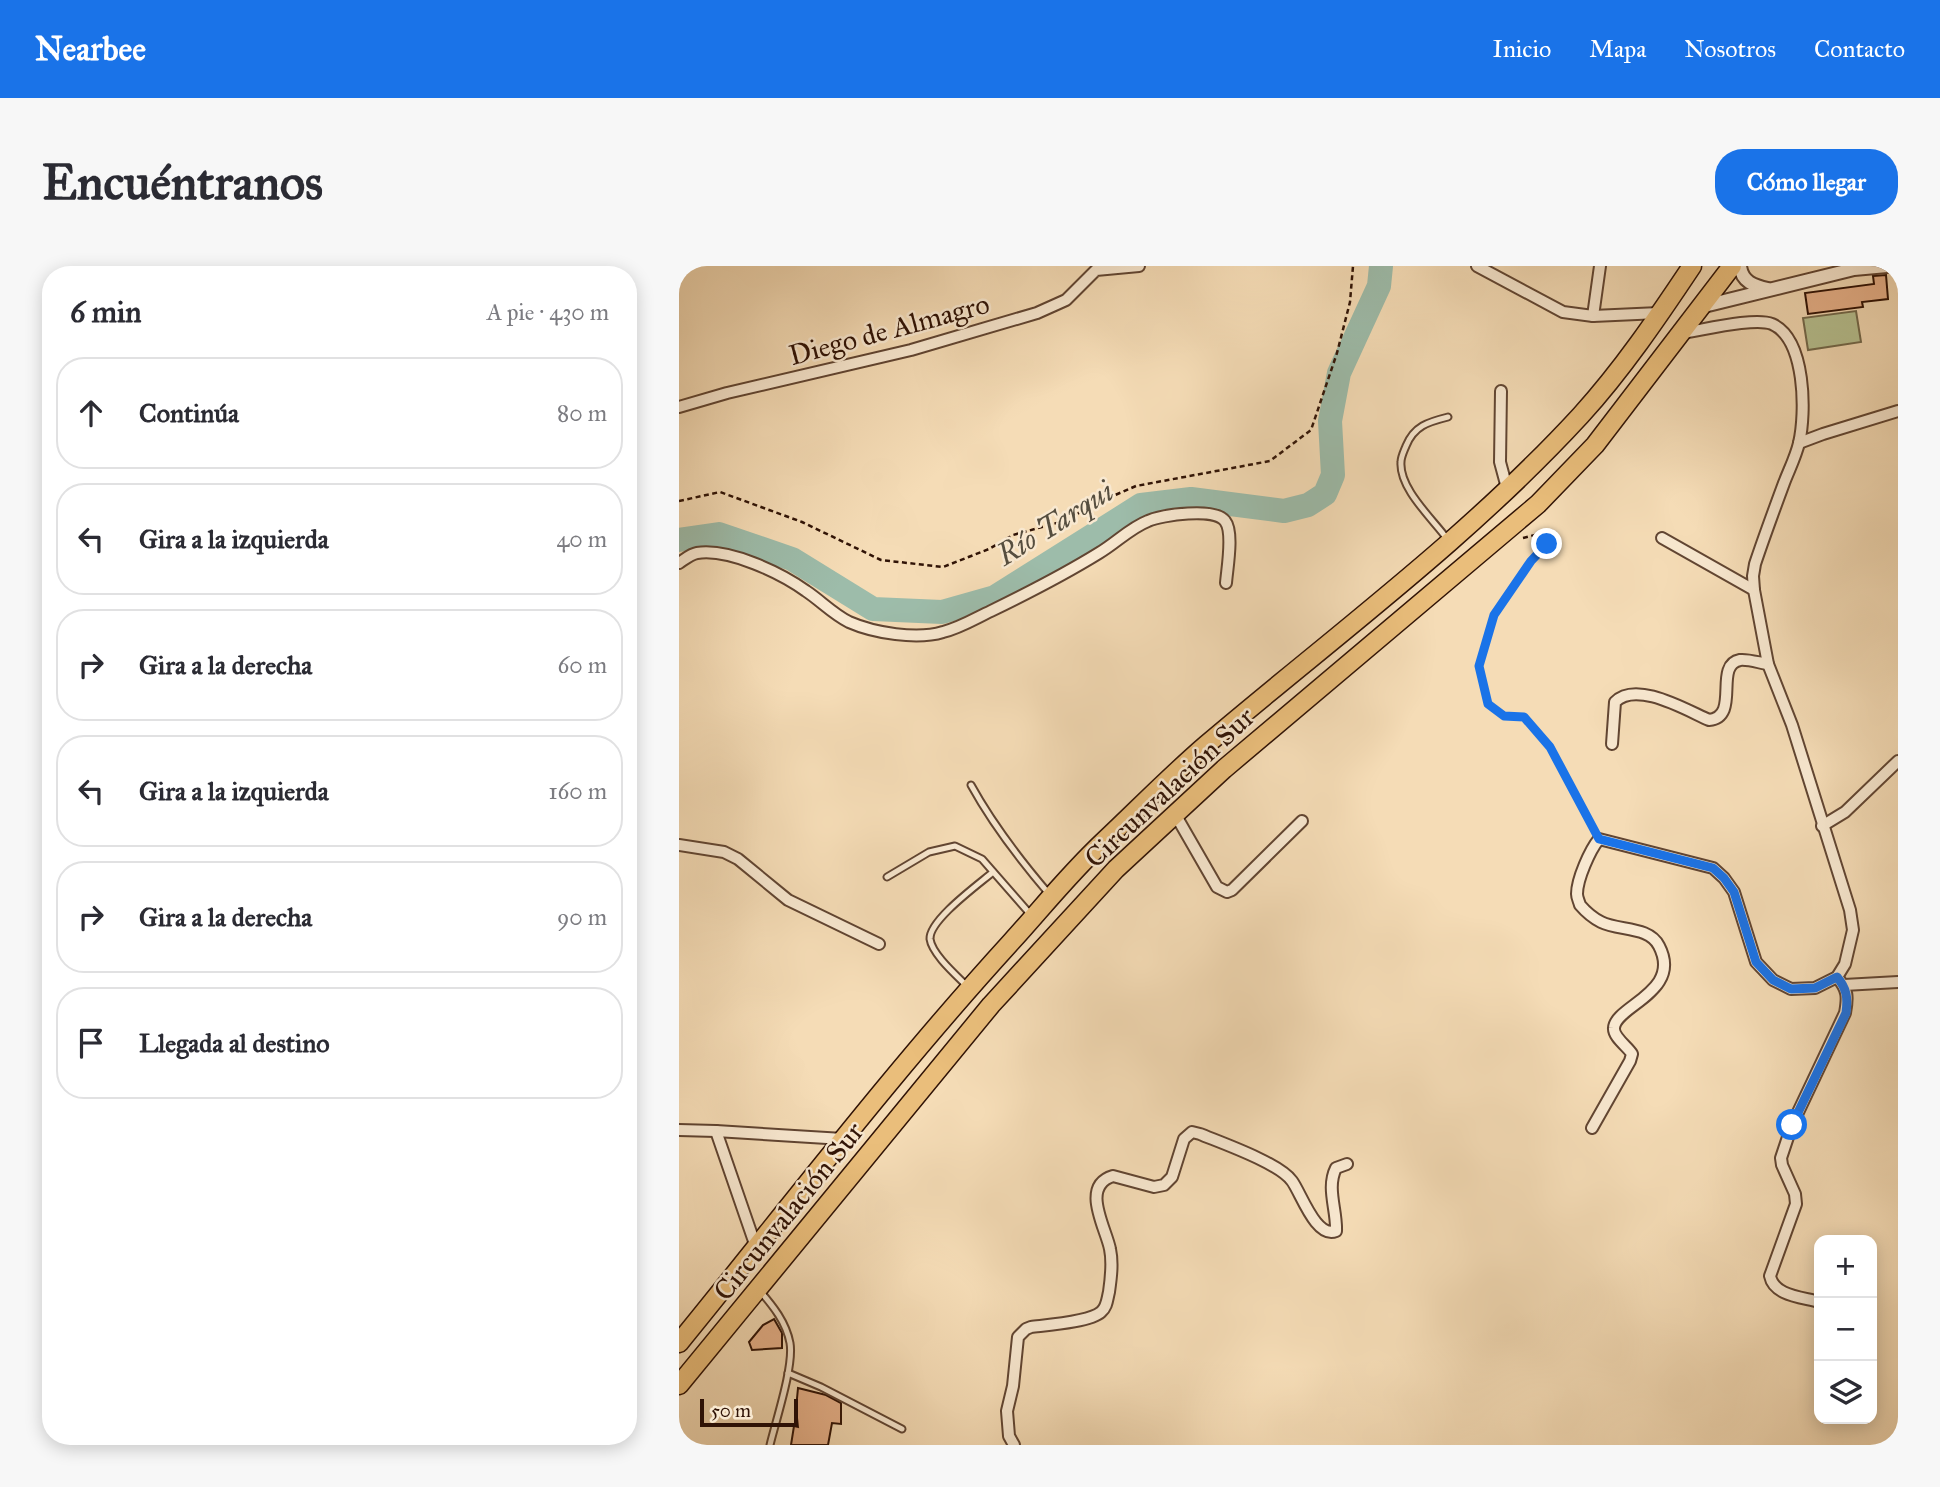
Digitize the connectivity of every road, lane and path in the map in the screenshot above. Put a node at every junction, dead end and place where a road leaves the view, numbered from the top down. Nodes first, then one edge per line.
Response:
1 (1139, 266) edge
2 (1353, 266) edge
3 (1477, 266) edge
4 (1600, 266) edge
5 (1692, 266) edge
6 (1732, 266) edge
7 (1739, 266) edge
8 (1887, 266) edge
9 (1093, 268) edge
10 (1772, 290) junction
11 (1700, 307) junction
12 (1659, 313) junction
13 (1593, 316) junction
14 (1680, 333) junction
15 (1501, 391) dead end
16 (679, 407) edge
17 (1898, 411) edge
18 (1448, 417) dead end
19 (1799, 443) junction
20 (1507, 488) junction
21 (679, 501) edge
22 (1662, 538) dead end
23 (1518, 539) dead end
24 (1450, 542) junction
25 (679, 563) edge
26 (1226, 583) dead end
27 (1754, 590) junction
28 (1768, 664) junction
29 (1612, 744) dead end
30 (1898, 761) edge
31 (971, 785) dead end
32 (1175, 814) junction
33 (1302, 821) dead end
34 (1822, 826) junction
35 (1599, 839) junction
36 (679, 845) edge
37 (993, 872) junction
38 (887, 877) dead end
39 (1052, 897) junction
40 (1033, 917) junction
41 (879, 944) dead end
42 (1841, 981) junction
43 (1898, 982) edge
44 (969, 988) junction
45 (1592, 1128) dead end
46 (679, 1130) edge
47 (716, 1131) junction
48 (843, 1139) junction
49 (1347, 1164) dead end
50 (756, 1248) junction
51 (758, 1289) junction
52 (1814, 1301) edge
53 (679, 1343) edge
54 (787, 1373) junction
55 (679, 1385) edge
56 (902, 1429) dead end
57 (770, 1445) edge
58 (1014, 1445) edge

1 - 9 street, Diego de Almagro
2 - 21 path
3 - 13 street
4 - 13 street
5 - 12 highway, Circunvalación Sur
6 - 11 highway, Circunvalación Sur
7 - 10 street
8 - 10 street
9 - 16 street, Diego de Almagro
10 - 11 street
11 - 14 highway, Circunvalación Sur
12 - 13 street
12 - 20 highway, Circunvalación Sur
14 - 19 street
14 - 32 highway, Circunvalación Sur
15 - 20 street
17 - 19 street
18 - 24 lane
19 - 27 street
20 - 24 highway, Circunvalación Sur
22 - 27 street
23 - 35 path
24 - 39 highway, Circunvalación Sur
25 - 26 street
27 - 28 street
28 - 29 street
28 - 34 street
30 - 34 street
31 - 39 lane
32 - 33 street
32 - 51 highway, Circunvalación Sur
34 - 42 street
35 - 42 street
35 - 45 street
36 - 41 street
37 - 38 lane
37 - 40 lane
37 - 44 lane
39 - 40 highway, Circunvalación Sur
40 - 44 highway, Circunvalación Sur
42 - 43 street
42 - 52 street
44 - 48 highway, Circunvalación Sur
46 - 47 street
47 - 48 street
47 - 50 street
48 - 50 highway, Circunvalación Sur
49 - 58 street
50 - 53 highway, Circunvalación Sur
51 - 54 lane
51 - 55 highway, Circunvalación Sur
54 - 56 lane
54 - 57 lane

